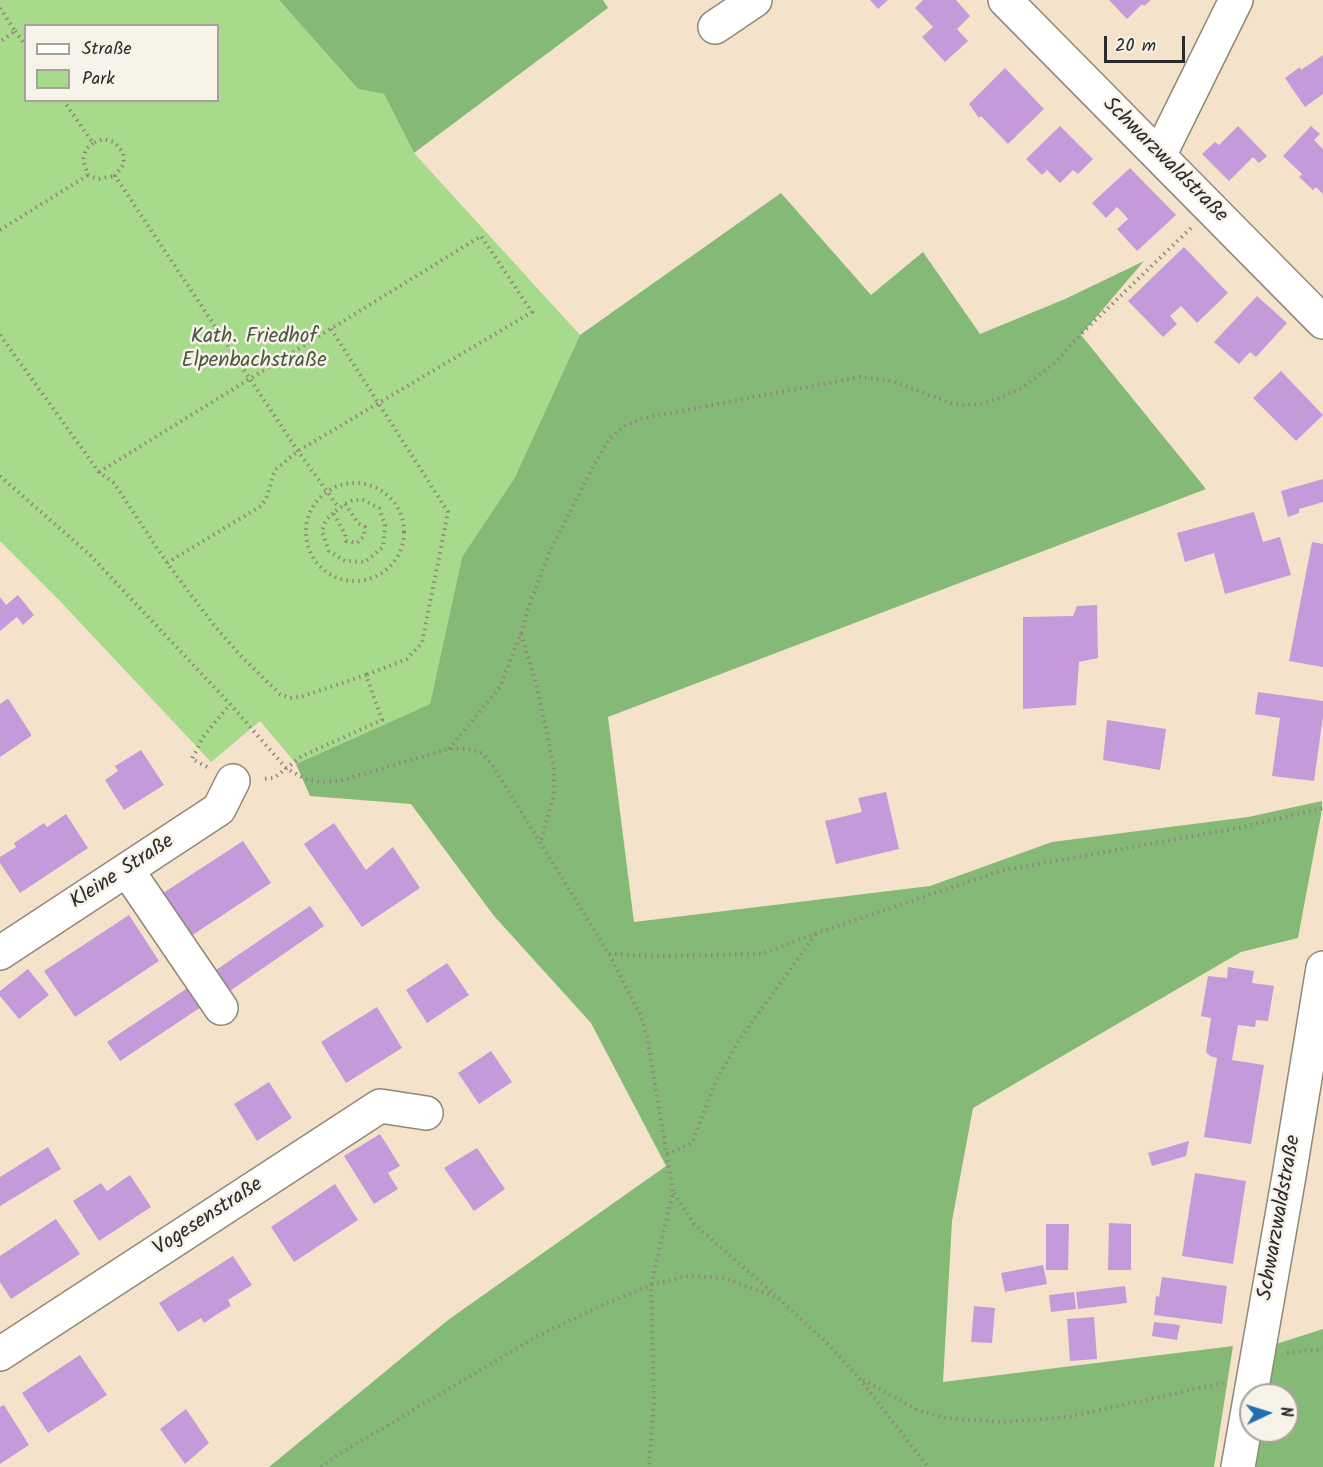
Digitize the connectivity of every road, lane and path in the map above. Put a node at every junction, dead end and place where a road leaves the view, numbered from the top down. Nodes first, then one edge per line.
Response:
1 (755, 0) edge
2 (1005, 0) edge
3 (1236, 0) edge
4 (0, 8) edge
5 (715, 27) dead end
6 (15, 31) junction
7 (0, 42) edge
8 (24, 43) edge
9 (64, 102) edge
10 (93, 143) junction
11 (1159, 156) junction
12 (88, 175) junction
13 (115, 176) junction
14 (1211, 209) junction
15 (0, 230) edge
16 (1323, 322) edge
17 (332, 330) junction
18 (0, 335) edge
19 (250, 380) junction
20 (378, 403) junction
21 (298, 451) junction
22 (99, 472) junction
23 (0, 476) edge
24 (326, 492) junction
25 (345, 504) junction
26 (339, 508) junction
27 (333, 513) junction
28 (168, 563) junction
29 (521, 633) junction
30 (366, 675) junction
31 (230, 704) junction
32 (448, 749) junction
33 (286, 768) junction
34 (274, 778) dead end
35 (233, 781) joint
36 (1323, 808) edge
37 (540, 844) junction
38 (127, 870) junction
39 (817, 933) junction
40 (0, 953) edge
41 (609, 954) junction
42 (1323, 968) edge
43 (221, 1008) dead end
44 (426, 1113) dead end
45 (666, 1154) junction
46 (673, 1192) junction
47 (651, 1285) junction
48 (778, 1298) junction
49 (0, 1354) edge
50 (1253, 1376) junction
51 (859, 1378) junction
52 (321, 1467) edge
53 (649, 1467) edge
54 (928, 1467) edge
55 (1238, 1467) edge

1 - 5 street
2 - 11 street, Schwarzwaldstraße
3 - 11 street
4 - 6 path
6 - 7 path
6 - 8 path
9 - 10 path
10 - 12 path
10 - 13 path
11 - 14 street, Schwarzwaldstraße
12 - 13 path
12 - 15 path
13 - 19 path
14 - 16 street, Schwarzwaldstraße
14 - 29 path
17 - 19 path
17 - 20 path
17 - 20 path
18 - 22 path
19 - 21 path
19 - 22 path
20 - 21 path
20 - 30 path
21 - 24 path
21 - 28 path
22 - 28 path
23 - 31 path
24 - 24 path
24 - 26 path
25 - 26 path
25 - 27 path
25 - 27 path
26 - 27 path
28 - 30 path
29 - 32 path
29 - 37 path
30 - 33 path
31 - 33 path
31 - 35 path
32 - 33 path
32 - 37 path
33 - 34 path
35 - 38 street, Kleine Straße
36 - 39 path
37 - 41 path
38 - 40 street, Kleine Straße
38 - 43 street
39 - 41 path
39 - 45 path
41 - 45 path
42 - 50 street, Schwarzwaldstraße
44 - 49 street, Vogesenstraße
45 - 46 path
46 - 47 path
46 - 48 path
47 - 48 path
47 - 52 path
47 - 53 path
48 - 51 path
50 - 51 path
50 - 55 street, Schwarzwaldstraße
51 - 54 path

